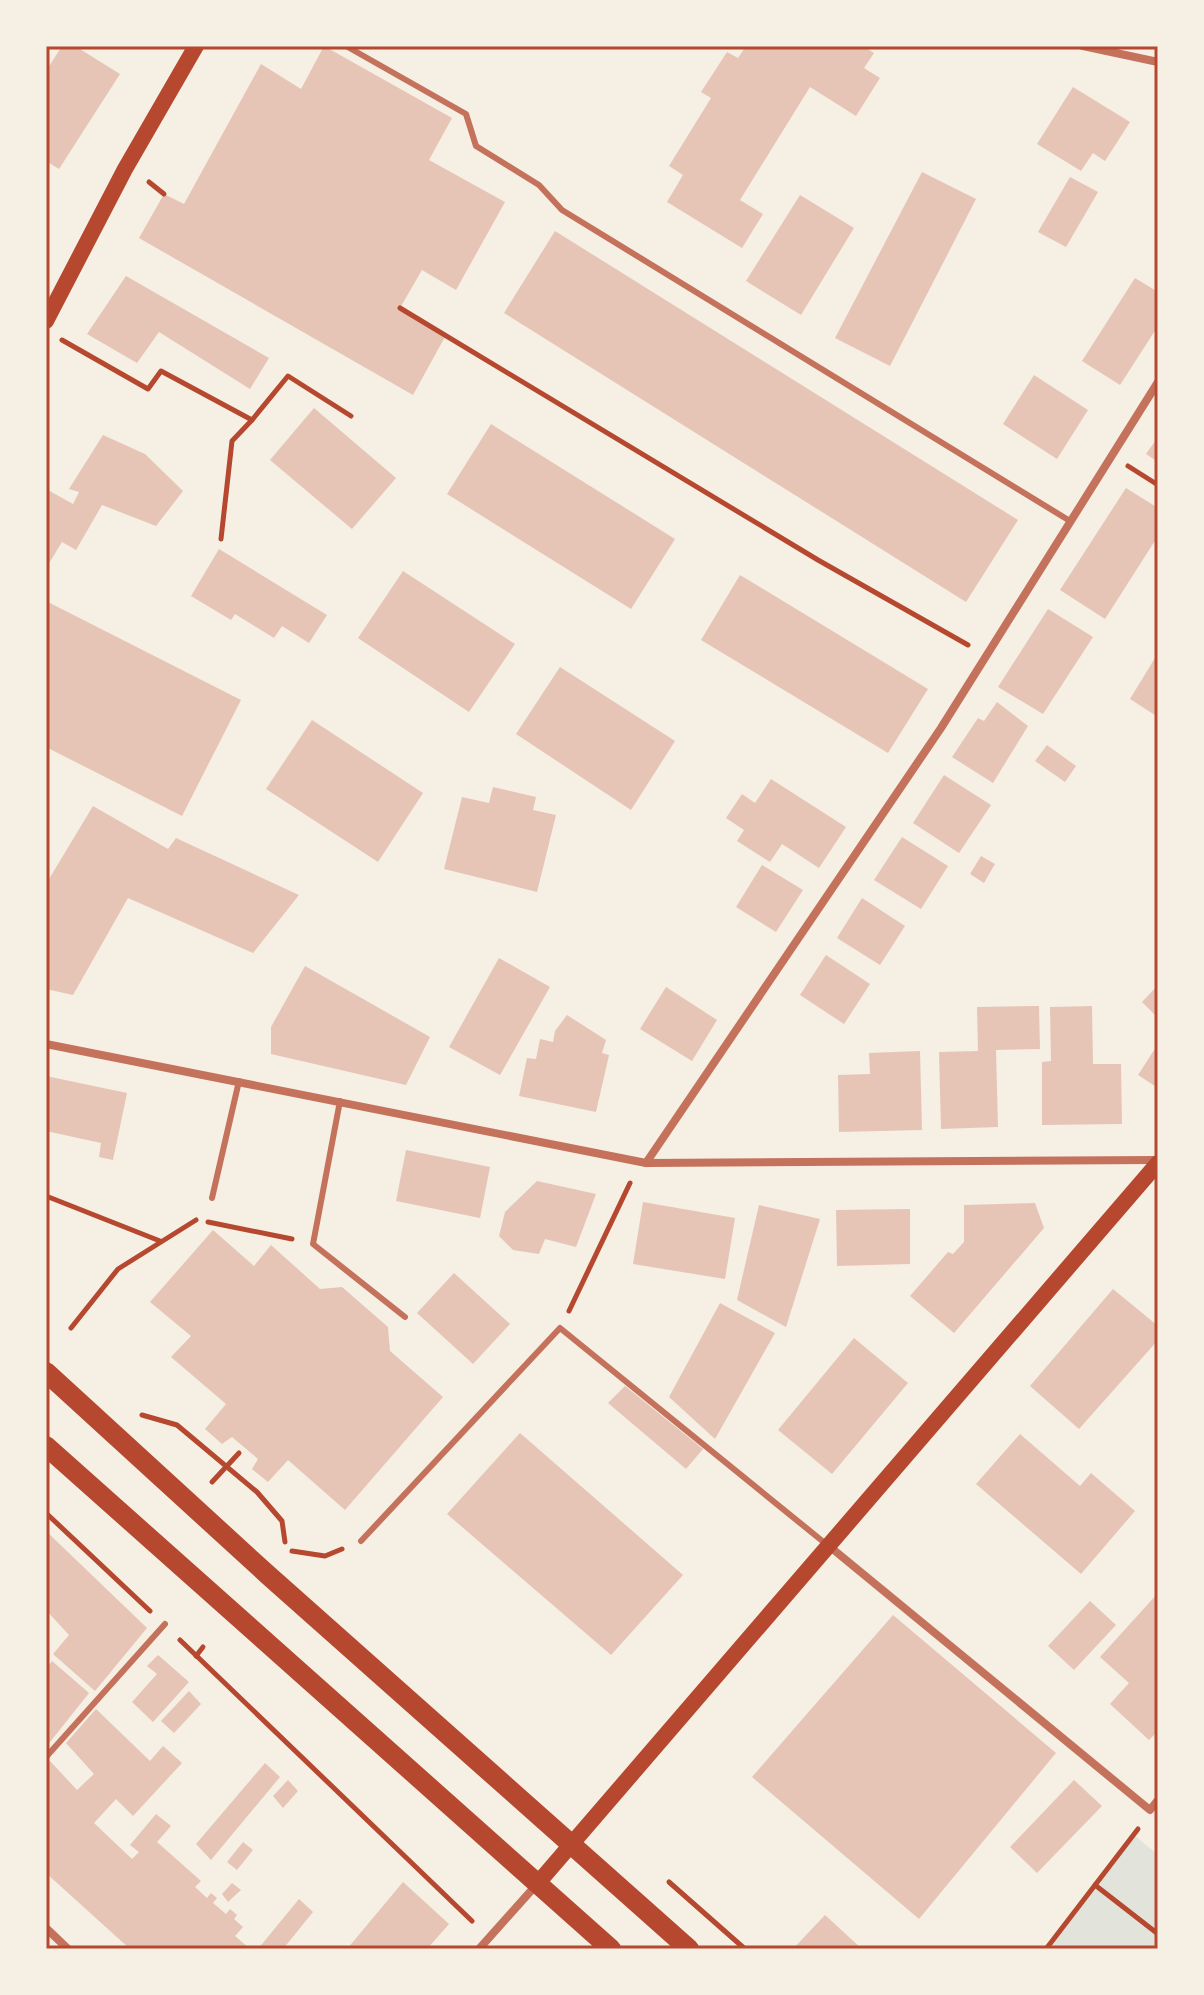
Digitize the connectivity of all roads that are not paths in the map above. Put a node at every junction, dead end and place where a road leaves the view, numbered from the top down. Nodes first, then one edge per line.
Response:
1 (196, 46) edge
2 (346, 46) edge
3 (1083, 46) edge
4 (1158, 62) edge
5 (46, 321) edge
6 (1158, 382) edge
7 (1070, 521) junction
8 (46, 1044) edge
9 (239, 1080) junction
10 (340, 1101) junction
11 (1158, 1162) edge
12 (646, 1163) junction
13 (212, 1198) road end
14 (405, 1317) dead end
15 (46, 1372) edge
16 (46, 1446) edge
17 (361, 1541) road end
18 (829, 1546) junction
19 (165, 1624) road end
20 (46, 1757) edge
21 (1158, 1800) edge
22 (572, 1843) junction
23 (538, 1883) junction
24 (46, 1928) edge
25 (68, 1949) edge
26 (479, 1949) edge
27 (611, 1949) edge
28 (689, 1949) edge

1 - 5 main road
2 - 7 lane
3 - 4 street
6 - 7 street
7 - 12 street
8 - 9 street
9 - 10 street
9 - 13 lane
10 - 12 street
10 - 14 lane
11 - 12 street
11 - 18 main road
15 - 22 main road
16 - 23 main road
17 - 18 lane
18 - 21 street
18 - 22 main road
19 - 20 lane
22 - 23 main road
22 - 28 main road
23 - 26 street
23 - 27 main road
24 - 25 street

